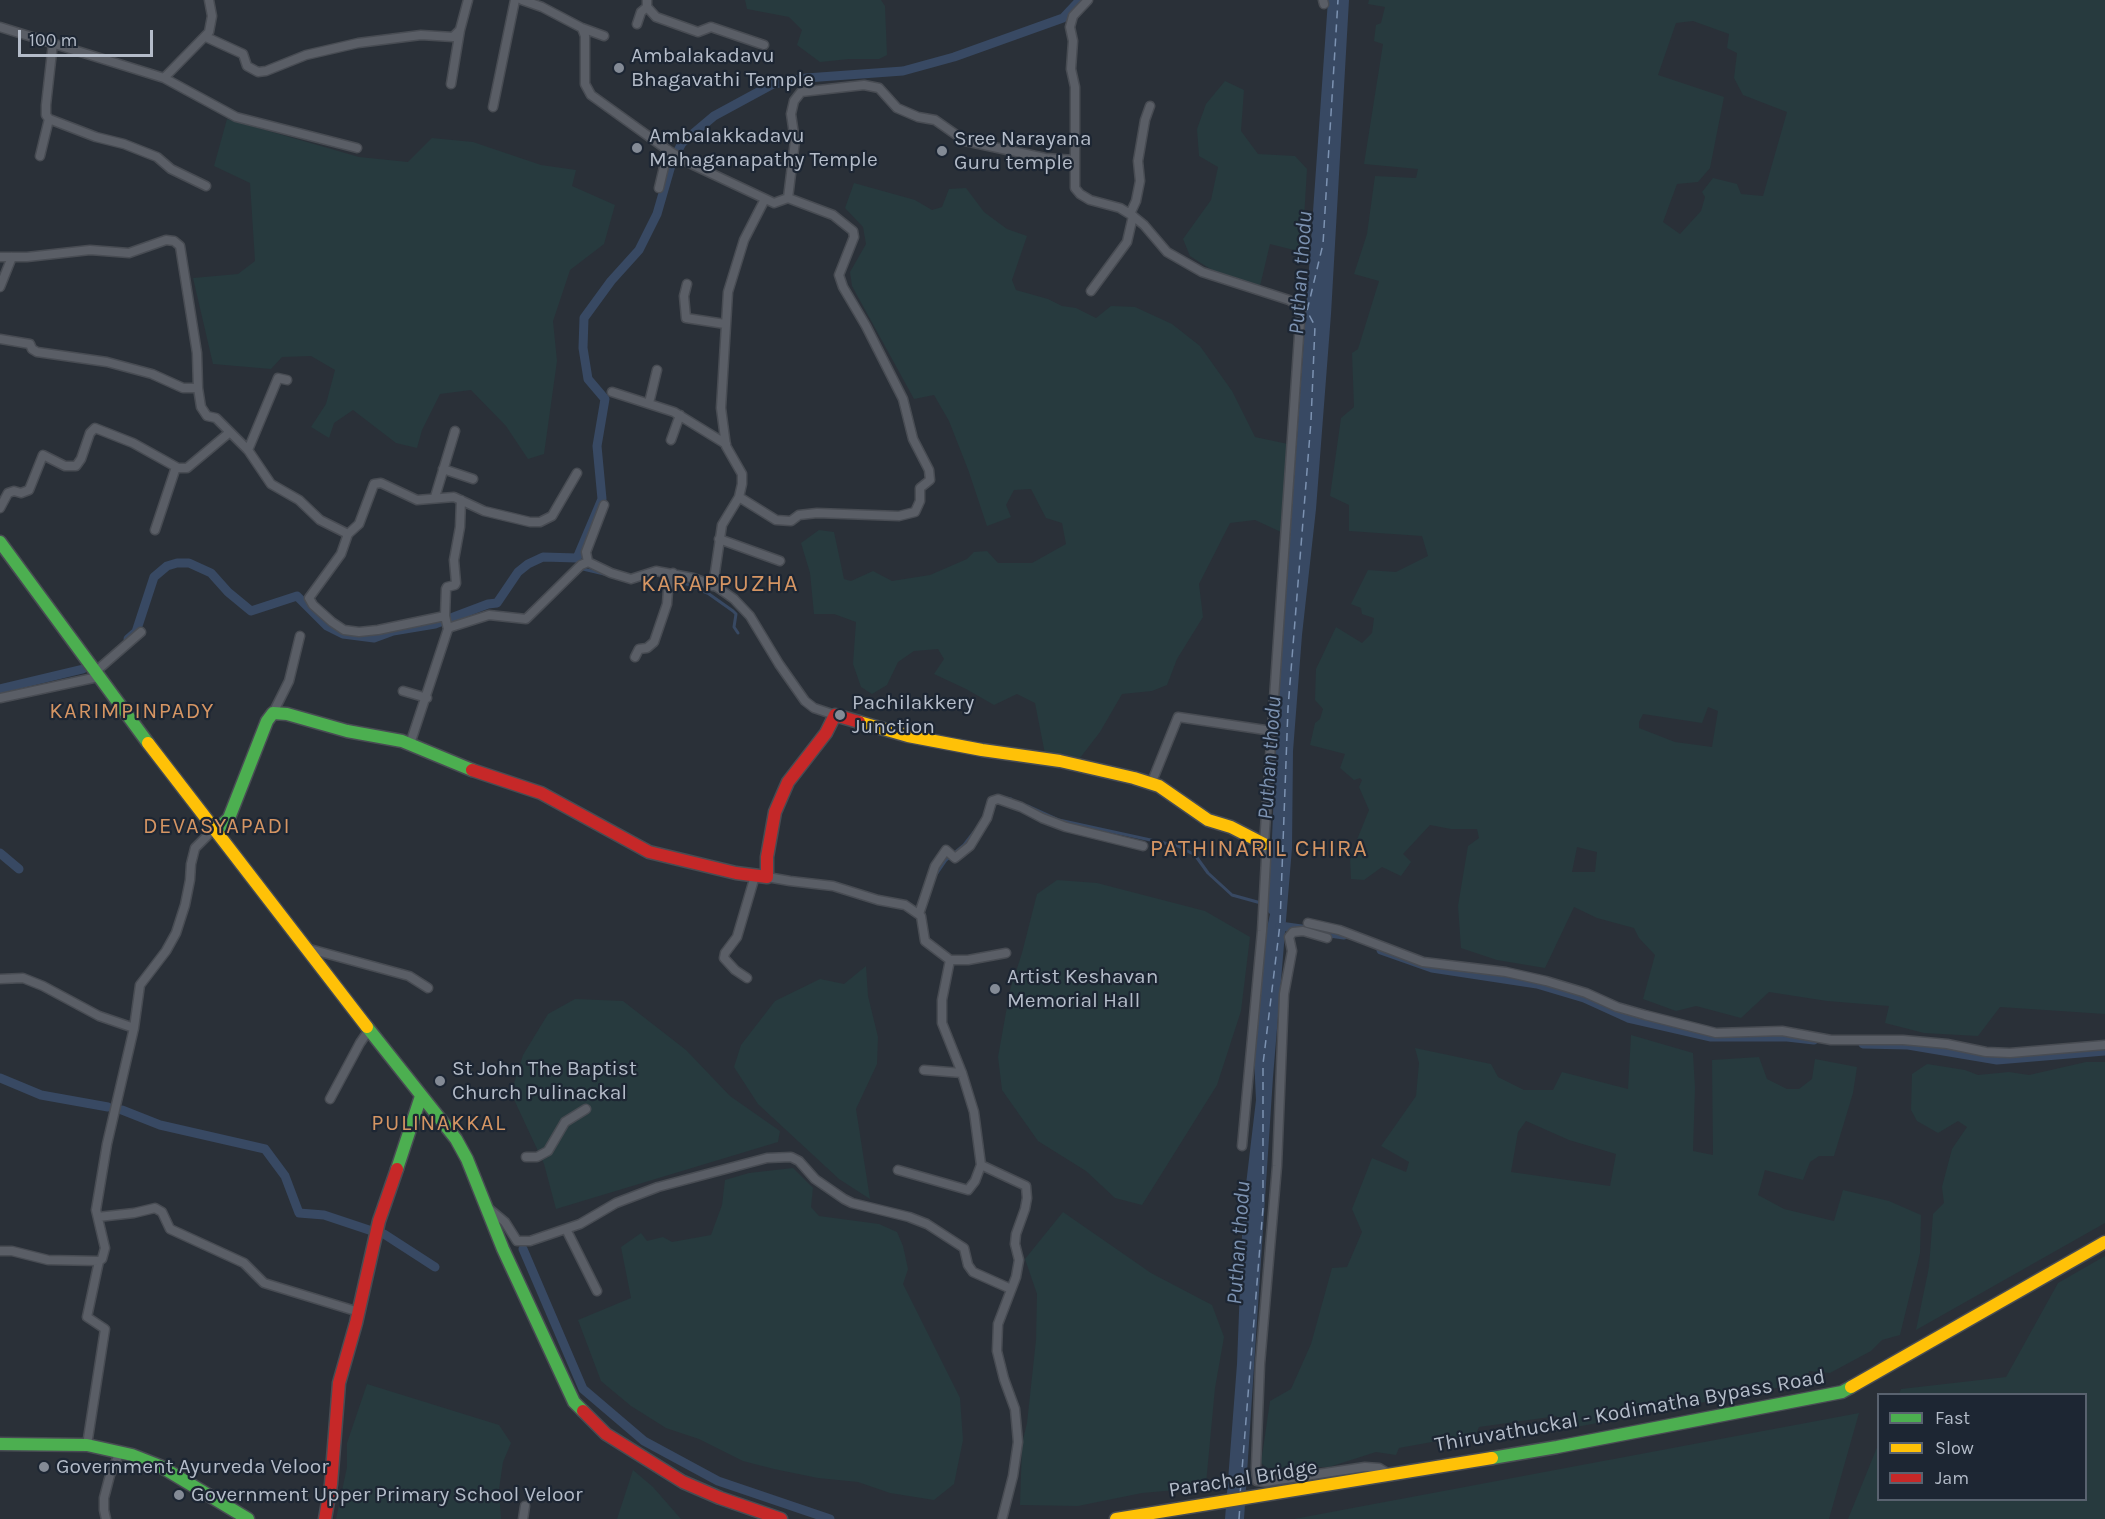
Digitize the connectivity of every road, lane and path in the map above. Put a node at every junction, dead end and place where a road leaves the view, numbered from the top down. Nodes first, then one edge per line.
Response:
1 (209, 0) edge
2 (468, 0) edge
3 (515, 0) edge
4 (522, 0) edge
5 (1088, 0) edge
6 (647, 4) edge
7 (637, 24) dead end
8 (0, 27) edge
9 (582, 28) junction
10 (460, 30) junction
11 (206, 36) junction
12 (604, 36) dead end
13 (53, 43) junction
14 (764, 45) dead end
15 (164, 78) junction
16 (451, 84) dead end
17 (1150, 106) dead end
18 (494, 107) dead end
19 (49, 119) junction
20 (357, 148) dead end
21 (669, 150) junction
22 (40, 156) dead end
23 (1076, 160) junction
24 (206, 186) dead end
25 (659, 188) dead end
26 (788, 198) junction
27 (765, 199) junction
28 (1132, 215) junction
29 (0, 257) edge
30 (12, 257) junction
31 (687, 284) dead end
32 (0, 287) edge
33 (1091, 291) dead end
34 (725, 324) junction
35 (0, 339) edge
36 (657, 370) dead end
37 (287, 380) dead end
38 (198, 388) junction
39 (612, 392) dead end
40 (649, 404) junction
41 (681, 415) junction
42 (455, 431) dead end
43 (230, 432) junction
44 (671, 440) dead end
45 (726, 444) junction
46 (248, 450) junction
47 (176, 466) junction
48 (443, 469) junction
49 (577, 473) dead end
50 (473, 478) dead end
51 (435, 497) junction
52 (739, 497) junction
53 (461, 500) junction
54 (604, 505) dead end
55 (0, 508) edge
56 (155, 530) dead end
57 (348, 534) junction
58 (719, 538) junction
59 (0, 542) edge
60 (780, 561) dead end
61 (585, 564) junction
62 (673, 573) junction
63 (713, 586) junction
64 (445, 617) junction
65 (448, 629) junction
66 (141, 632) dead end
67 (300, 636) dead end
68 (635, 657) dead end
69 (93, 669) junction
70 (403, 691) dead end
71 (0, 698) edge
72 (427, 698) junction
73 (273, 713) junction
74 (835, 715) junction
75 (1272, 731) junction
76 (410, 744) junction
77 (1151, 784) junction
78 (216, 829) junction
79 (1264, 843) junction
80 (1143, 846) dead end
81 (761, 876) junction
82 (919, 914) junction
83 (1308, 923) dead end
84 (1327, 938) dead end
85 (306, 948) junction
86 (1006, 953) dead end
87 (950, 960) junction
88 (747, 978) dead end
89 (0, 979) edge
90 (428, 988) dead end
91 (134, 1028) junction
92 (369, 1030) junction
93 (2105, 1045) edge
94 (924, 1070) dead end
95 (962, 1073) junction
96 (421, 1096) junction
97 (330, 1100) dead end
98 (586, 1109) dead end
99 (1242, 1146) dead end
100 (526, 1157) dead end
101 (981, 1165) junction
102 (897, 1170) dead end
103 (485, 1205) junction
104 (98, 1217) junction
105 (566, 1229) junction
106 (2105, 1242) edge
107 (0, 1251) edge
108 (99, 1261) junction
109 (1011, 1288) junction
110 (597, 1291) dead end
111 (358, 1312) junction
112 (0, 1444) edge
113 (87, 1445) junction
114 (120, 1452) junction
115 (1391, 1475) junction
116 (1376, 1477) joint
117 (525, 1506) dead end
118 (106, 1519) edge
119 (248, 1519) edge
120 (325, 1519) edge
121 (524, 1519) edge
122 (781, 1519) edge
123 (1002, 1519) edge
124 (1116, 1519) edge

1 - 11 street
2 - 10 street
3 - 18 street
4 - 9 street
5 - 23 street
6 - 7 street
6 - 14 street
8 - 13 street
9 - 12 street
9 - 21 street
10 - 11 street
10 - 16 street
11 - 15 street
13 - 15 street
13 - 19 street
15 - 20 street
17 - 28 street
19 - 22 street
19 - 24 street
21 - 25 street
21 - 27 street
23 - 26 street
23 - 28 street
26 - 27 street
26 - 52 street
27 - 34 street
28 - 33 street
28 - 75 street
29 - 30 street
30 - 32 street
30 - 38 street
31 - 34 street
34 - 45 street
35 - 38 street
36 - 40 street
37 - 46 street
38 - 43 street
39 - 40 street
40 - 41 street
41 - 44 street
41 - 45 street
42 - 48 street
43 - 46 street
43 - 47 street
45 - 52 street
46 - 57 street
47 - 55 street
47 - 56 street
48 - 50 street
48 - 51 street
49 - 53 street
51 - 53 street
51 - 57 street
52 - 58 street
53 - 64 street
54 - 61 street
57 - 64 street
58 - 60 street
58 - 63 street
59 - 69 main road
61 - 62 street
61 - 65 street
62 - 63 street
62 - 68 street
63 - 74 street
64 - 65 street
65 - 72 street
66 - 69 street
67 - 73 street
69 - 71 street
69 - 78 main road
70 - 72 street
72 - 76 street
73 - 76 main road
73 - 78 main road
74 - 77 main road
74 - 81 main road
75 - 77 street
75 - 79 street
76 - 81 main road
77 - 79 main road
78 - 85 main road
78 - 91 street
79 - 99 street
80 - 82 street
81 - 82 street
81 - 88 street
82 - 87 street
83 - 93 street
84 - 115 street
85 - 90 street
85 - 92 main road
86 - 87 street
87 - 95 street
89 - 91 street
91 - 104 street
92 - 96 main road
92 - 97 street
94 - 95 street
95 - 101 street
96 - 103 main road
96 - 111 main road
98 - 100 street
101 - 102 street
101 - 109 street
103 - 105 street
103 - 122 main road
104 - 108 street
104 - 111 street
105 - 109 street
105 - 110 street
106 - 115 main road, Thiruvathuckal - Kodimatha Bypass Road
107 - 108 street
108 - 113 street
109 - 123 street
111 - 120 main road
112 - 113 main road
113 - 114 main road
114 - 118 street
114 - 119 main road
115 - 116 main road, Thiruvathuckal - Kodimatha Bypass Road
116 - 124 main road, Parachal Bridge
117 - 121 street

